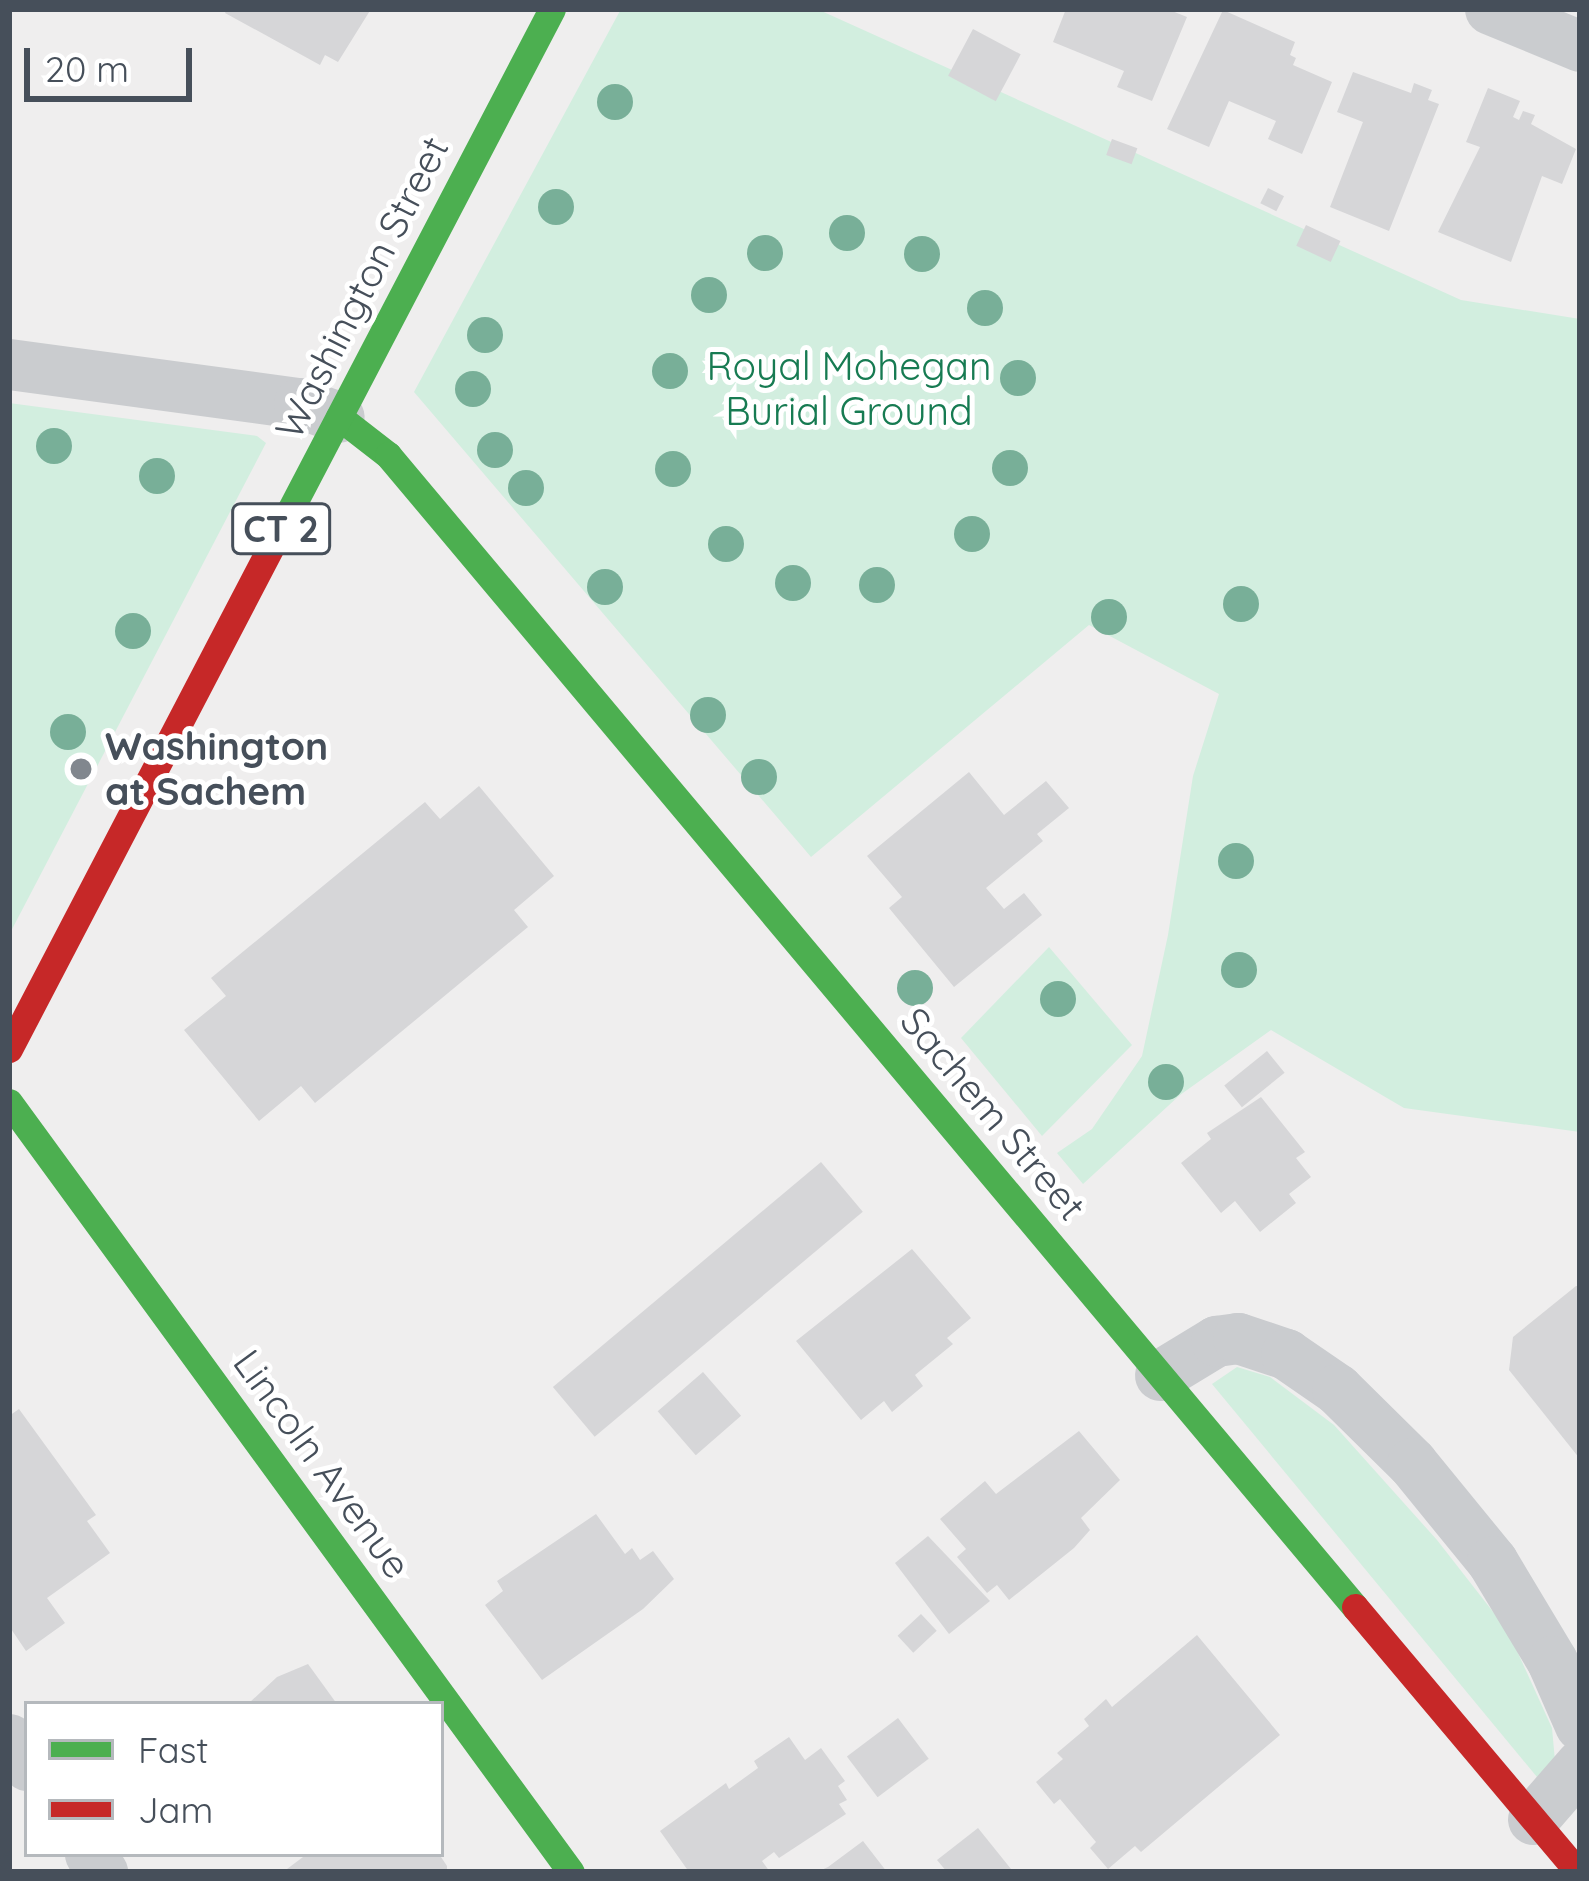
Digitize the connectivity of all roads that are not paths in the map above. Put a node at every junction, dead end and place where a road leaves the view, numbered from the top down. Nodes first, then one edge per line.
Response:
1 (552, 9) edge
2 (1490, 9) edge
3 (1580, 46) edge
4 (9, 364) edge
5 (339, 417) junction
6 (9, 1049) edge
7 (9, 1102) edge
8 (1160, 1375) junction
9 (1580, 1725) edge
10 (1580, 1765) edge
11 (1533, 1819) junction
12 (571, 1872) edge
13 (1578, 1872) edge

1 - 5 main road, Washington Street / CT 2
2 - 3 street
4 - 5 street
5 - 6 main road, Washington Street / CT 2
5 - 8 main road, Sachem Street
7 - 12 main road, Lincoln Avenue
8 - 9 street
8 - 11 main road, Sachem Street
10 - 11 street
11 - 13 main road, Sachem Street

